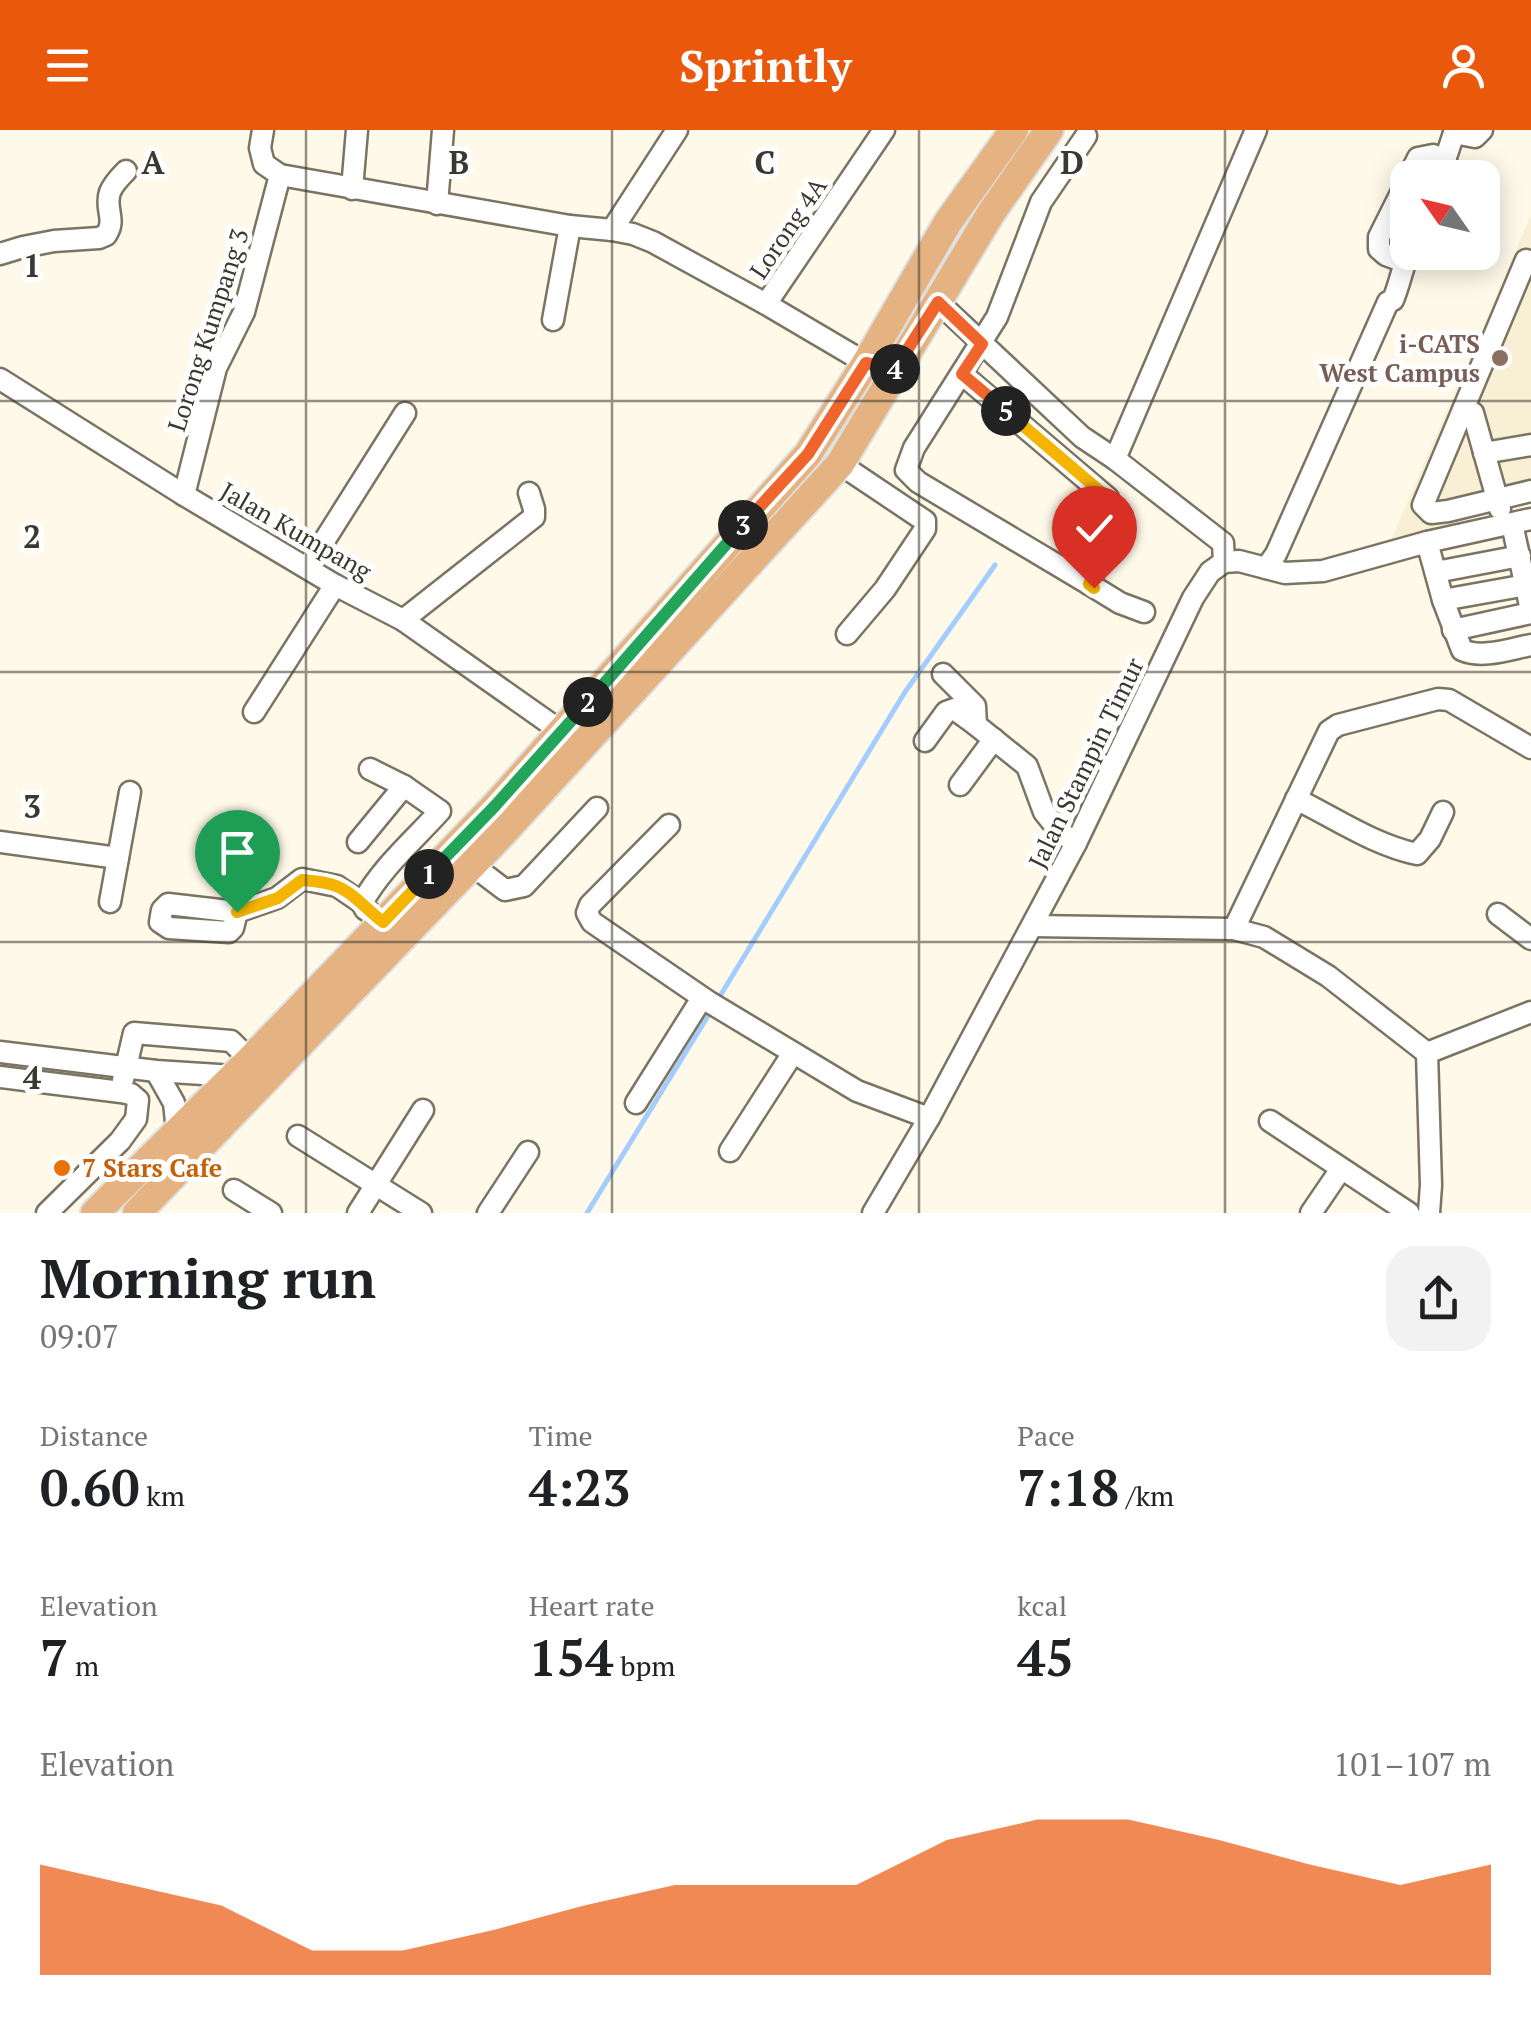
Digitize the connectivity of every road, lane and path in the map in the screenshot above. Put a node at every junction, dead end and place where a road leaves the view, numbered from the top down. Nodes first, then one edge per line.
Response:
1 (263, 130) edge
2 (358, 130) edge
3 (444, 130) edge
4 (678, 130) edge
5 (884, 130) edge
6 (1014, 130) edge
7 (1049, 130) edge
8 (1256, 130) edge
9 (1482, 130) edge
10 (1455, 131) edge
11 (1086, 136) dead end
12 (1445, 160) edge
13 (126, 171) dead end
14 (280, 175) junction
15 (352, 189) junction
16 (437, 204) junction
17 (1390, 215) edge
18 (570, 226) junction
19 (612, 230) junction
20 (0, 254) edge
21 (1390, 256) edge
22 (1526, 260) dead end
23 (1397, 270) edge
24 (938, 302) junction
25 (766, 304) junction
26 (553, 320) dead end
27 (982, 344) junction
28 (866, 363) junction
29 (895, 370) junction
30 (962, 374) junction
31 (3, 388) edge
32 (1464, 410) junction
33 (405, 412) dead end
34 (1531, 445) edge
35 (1484, 453) junction
36 (1116, 459) junction
37 (840, 464) junction
38 (1531, 491) edge
39 (529, 493) dead end
40 (184, 495) junction
41 (1496, 500) junction
42 (1517, 522) edge
43 (1428, 542) junction
44 (1520, 556) junction
45 (1224, 562) junction
46 (307, 568) junction
47 (1266, 568) junction
48 (1436, 572) junction
49 (1089, 584) junction
50 (1526, 584) junction
51 (335, 585) junction
52 (1443, 600) junction
53 (1531, 611) edge
54 (1144, 612) dead end
55 (404, 620) junction
56 (1454, 630) junction
57 (847, 634) dead end
58 (1531, 645) edge
59 (944, 674) dead end
60 (254, 712) dead end
61 (976, 725) junction
62 (562, 732) junction
63 (994, 739) junction
64 (925, 742) dead end
65 (1531, 748) edge
66 (370, 769) dead end
67 (960, 785) dead end
68 (404, 786) junction
69 (130, 792) dead end
70 (1296, 799) junction
71 (597, 808) dead end
72 (1443, 812) dead end
73 (669, 826) dead end
74 (0, 842) edge
75 (358, 842) dead end
76 (1076, 843) junction
77 (118, 858) junction
78 (472, 865) junction
79 (110, 902) dead end
80 (362, 902) junction
81 (237, 912) dead end
82 (1498, 914) dead end
83 (383, 922) junction
84 (1032, 926) junction
85 (1234, 929) junction
86 (1531, 939) edge
87 (712, 1004) junction
88 (1531, 1012) edge
89 (0, 1052) edge
90 (793, 1052) junction
91 (1427, 1053) junction
92 (124, 1066) junction
93 (242, 1068) junction
94 (156, 1070) junction
95 (0, 1077) edge
96 (121, 1092) junction
97 (636, 1103) dead end
98 (422, 1110) dead end
99 (928, 1118) junction
100 (1270, 1122) dead end
101 (177, 1131) junction
102 (298, 1136) dead end
103 (528, 1152) dead end
104 (730, 1152) dead end
105 (1341, 1169) junction
106 (376, 1186) junction
107 (234, 1190) dead end
108 (47, 1213) edge
109 (96, 1213) edge
110 (137, 1213) edge
111 (271, 1213) edge
112 (358, 1213) edge
113 (421, 1213) edge
114 (488, 1213) edge
115 (873, 1213) edge
116 (1311, 1213) edge
117 (1409, 1213) edge
118 (1430, 1213) edge

1 - 14 street
2 - 15 street
3 - 16 street
4 - 19 street
5 - 25 street, Lorong 4A
6 - 28 main road
7 - 24 main road
8 - 36 street
9 - 10 street
10 - 12 street
11 - 27 street
13 - 20 street
14 - 15 street
14 - 40 street, Lorong Kumpang 3
15 - 16 street
16 - 18 street
17 - 21 street
18 - 19 street
18 - 26 street
19 - 25 street
22 - 32 street
23 - 47 street
24 - 27 street
24 - 29 main road
25 - 28 street
27 - 30 street
27 - 36 street
28 - 29 street
28 - 62 main road
29 - 37 main road
30 - 49 street
30 - 49 street
31 - 40 street, Jalan Kumpang
32 - 35 street
32 - 41 street
33 - 46 street
34 - 35 street
35 - 41 street
36 - 45 street
37 - 57 street
37 - 78 main road
38 - 41 street
39 - 55 street
40 - 46 street, Jalan Kumpang
41 - 42 street
42 - 43 street
42 - 44 street
43 - 47 street
43 - 48 street
44 - 48 street
44 - 50 street
45 - 47 street
45 - 76 street, Jalan Stampin Timur
46 - 51 street, Jalan Kumpang
48 - 52 street
49 - 54 street
50 - 52 street
50 - 53 street
51 - 55 street, Jalan Kumpang
51 - 60 street
52 - 56 street
53 - 56 street
55 - 62 street, Jalan Kumpang
56 - 58 street
59 - 61 street
61 - 63 street
61 - 64 street
62 - 83 main road
63 - 67 street
63 - 76 street
65 - 70 street
66 - 68 street
68 - 75 street
68 - 80 street
69 - 77 street
70 - 72 street
70 - 85 street
71 - 78 street
73 - 87 street
74 - 77 street
76 - 84 street, Jalan Stampin Timur
77 - 79 street
78 - 110 main road
80 - 81 street
80 - 83 street
82 - 86 street
83 - 93 main road
84 - 85 street
84 - 99 street, Jalan Stampin Timur
85 - 91 street
87 - 90 street
87 - 97 street
88 - 91 street
89 - 92 street
90 - 99 street
90 - 104 street
91 - 118 street
92 - 93 street
92 - 94 street
92 - 96 street
93 - 94 street
93 - 101 main road
94 - 101 street
95 - 96 street
96 - 108 street
98 - 106 street
99 - 115 street, Jalan Stampin Timur
100 - 105 street
101 - 109 main road
102 - 106 street
103 - 114 street
105 - 116 street
105 - 117 street
106 - 112 street
106 - 113 street
107 - 111 street

